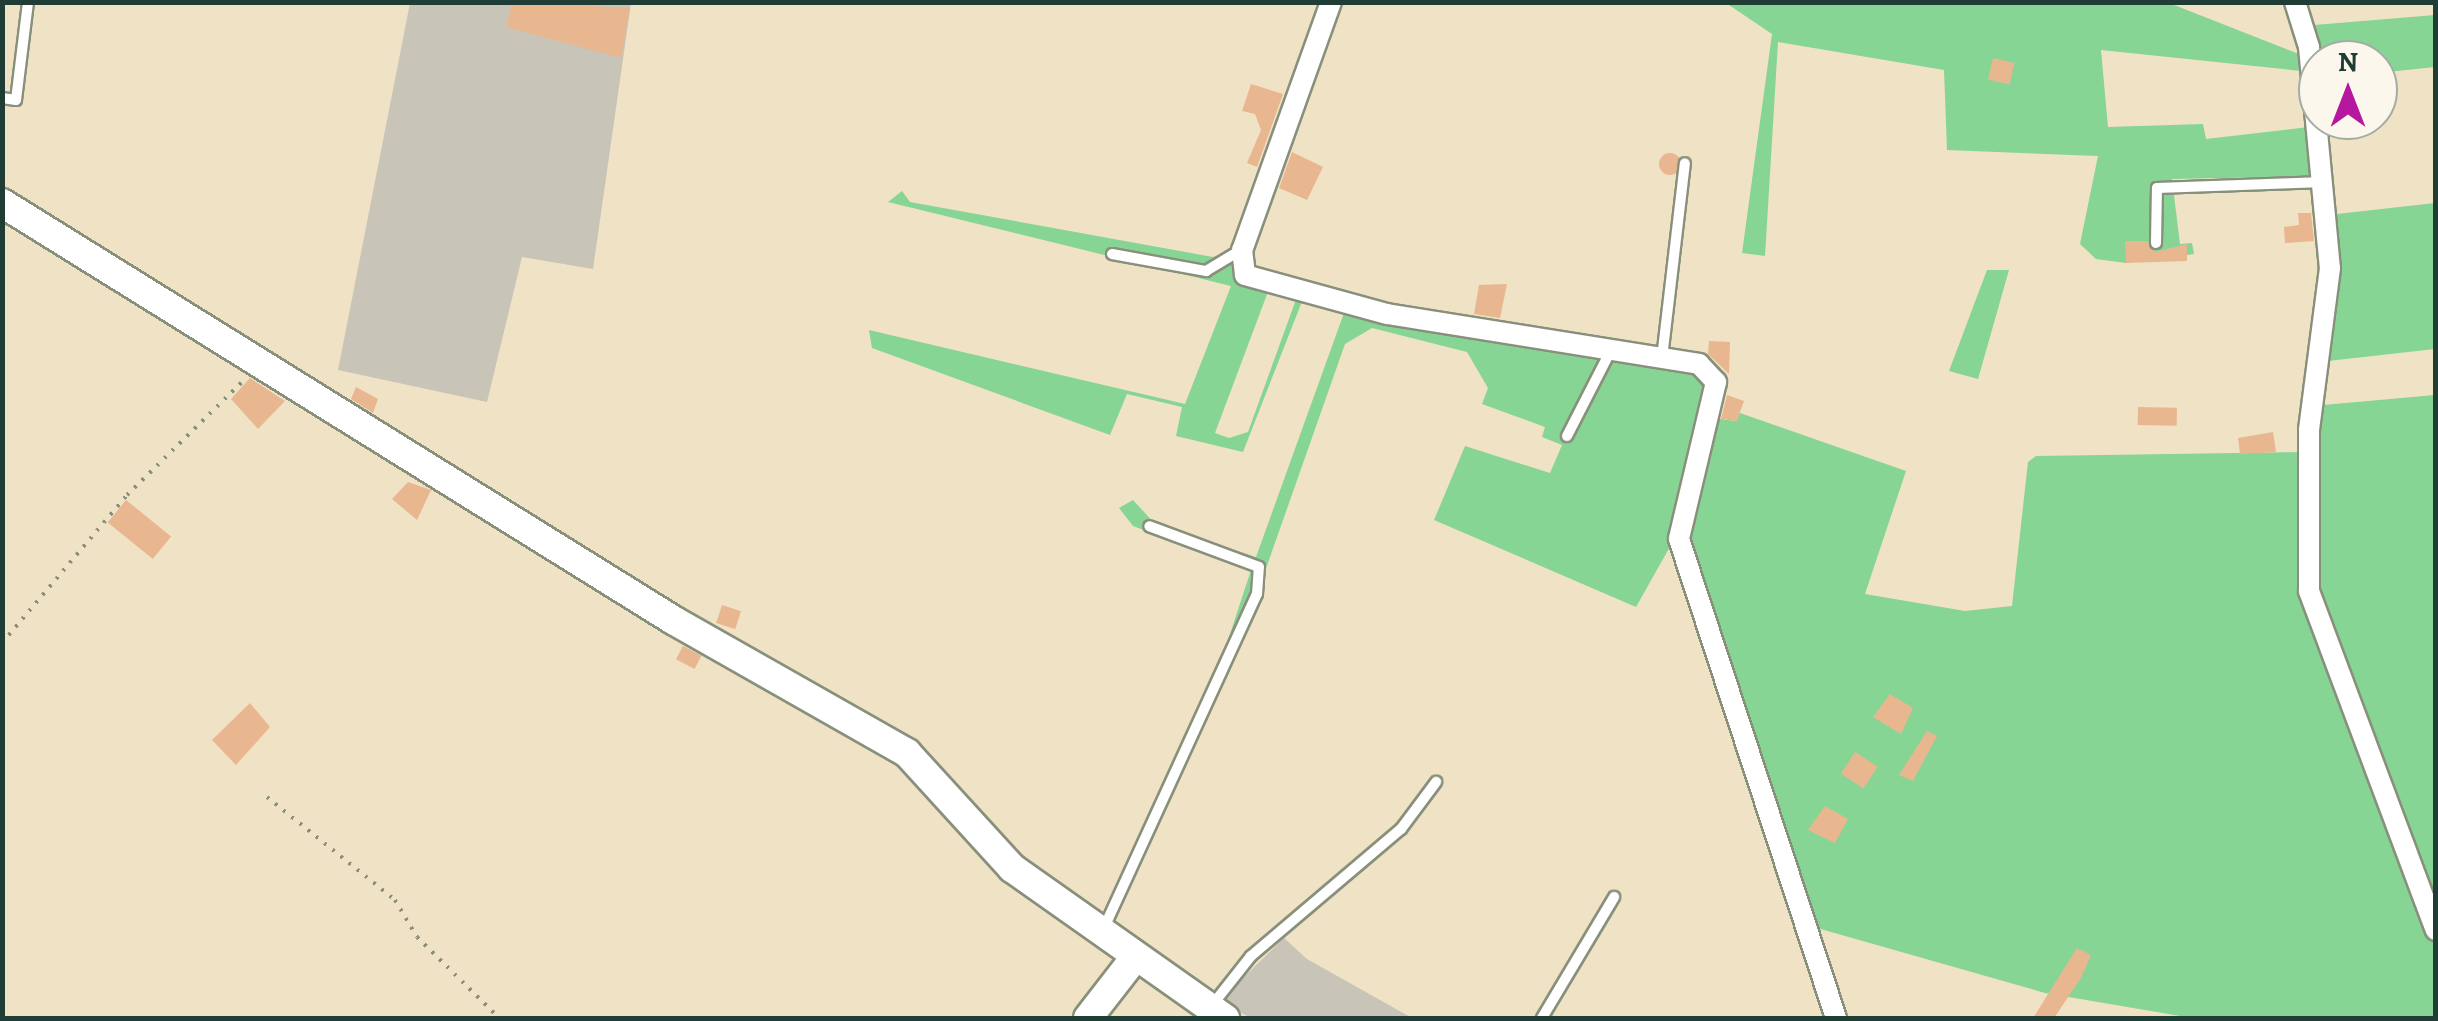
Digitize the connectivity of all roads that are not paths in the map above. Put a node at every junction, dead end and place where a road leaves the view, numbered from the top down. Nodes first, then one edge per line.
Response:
1 (28, 2) edge
2 (1331, 2) edge
3 (2295, 2) edge
4 (2, 98) edge
5 (1685, 163) dead end
6 (2325, 182) junction
7 (2, 203) edge
8 (2156, 243) dead end
9 (1242, 250) junction
10 (1112, 254) dead end
11 (1612, 349) junction
12 (1662, 358) junction
13 (1567, 436) dead end
14 (1149, 526) dead end
15 (1436, 782) dead end
16 (1614, 897) dead end
17 (2436, 930) edge
18 (1100, 936) junction
19 (1134, 960) junction
20 (1217, 1014) edge
21 (1088, 1018) edge
22 (1542, 1018) edge
23 (1836, 1018) edge

1 - 4 lane
2 - 9 street
3 - 6 street
5 - 12 lane
6 - 8 lane
6 - 17 street
7 - 18 street
9 - 10 lane
9 - 11 street
11 - 12 street
11 - 13 lane
12 - 23 street
14 - 18 lane
15 - 20 lane
16 - 22 lane
18 - 19 street
19 - 20 street
19 - 21 street

